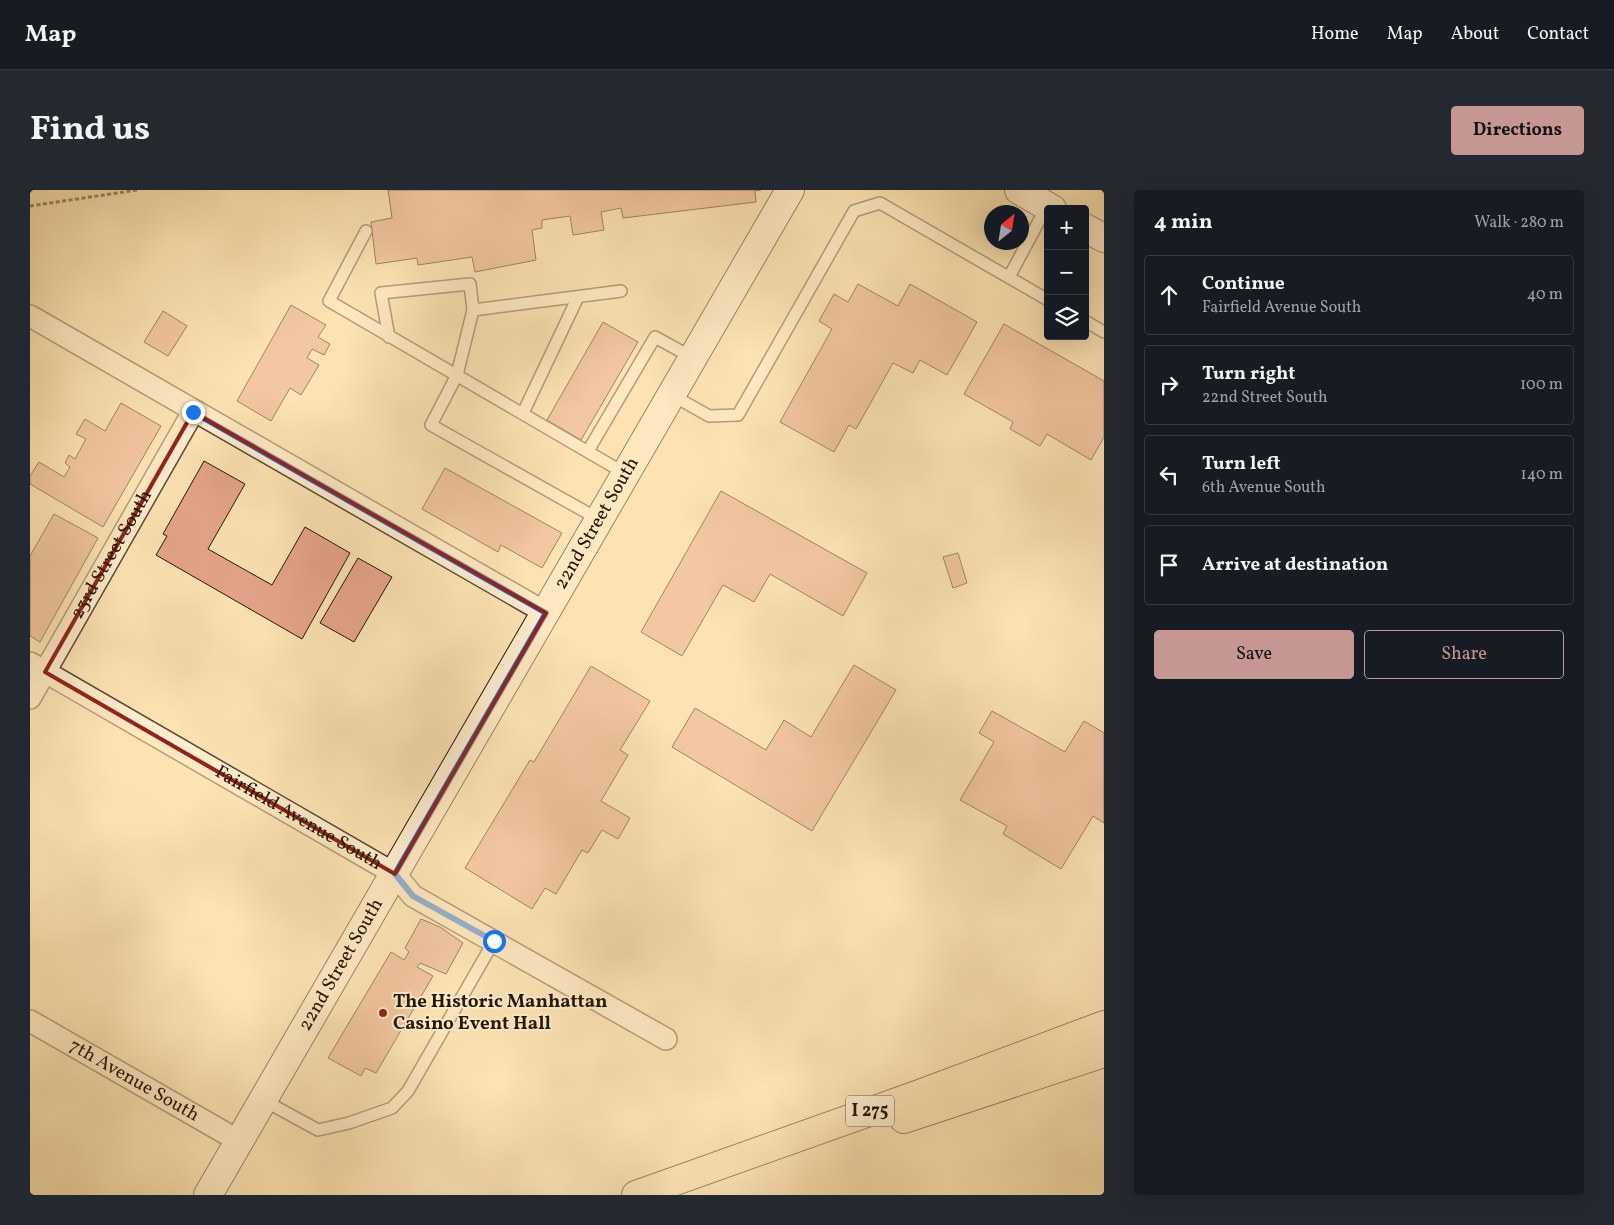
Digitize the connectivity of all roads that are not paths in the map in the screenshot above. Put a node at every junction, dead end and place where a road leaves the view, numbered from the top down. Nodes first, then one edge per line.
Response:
1 (790, 190) edge
2 (1019, 190) edge
3 (1045, 205) edge
4 (1044, 216) edge
5 (1089, 230) edge
6 (366, 231) dead end
7 (1104, 238) edge
8 (1009, 277) junction
9 (621, 291) dead end
10 (578, 297) junction
11 (1044, 298) edge
12 (473, 310) junction
13 (30, 316) edge
14 (1089, 323) edge
15 (1104, 332) edge
16 (389, 337) junction
17 (693, 358) junction
18 (457, 375) junction
19 (672, 395) junction
20 (193, 412) junction
21 (523, 413) junction
22 (588, 451) junction
23 (626, 474) junction
24 (600, 520) junction
25 (546, 613) junction
26 (38, 668) edge
27 (30, 698) edge
28 (395, 874) junction
29 (494, 941) junction
30 (30, 1021) edge
31 (1104, 1025) edge
32 (666, 1039) dead end
33 (1104, 1053) edge
34 (263, 1100) junction
35 (239, 1141) junction
36 (208, 1195) edge
37 (636, 1195) edge
38 (641, 1195) edge

1 - 17 street, 22nd Street South
2 - 3 street
4 - 8 lane
5 - 7 street
6 - 16 lane
8 - 11 lane
8 - 19 lane
9 - 10 lane
10 - 12 lane
10 - 21 lane
12 - 16 lane
12 - 18 lane
13 - 20 street
14 - 15 lane
16 - 18 lane
17 - 19 street, 22nd Street South
17 - 22 lane
18 - 21 lane
18 - 24 lane
19 - 23 street, 22nd Street South
20 - 25 street
20 - 26 street, 23rd Street South
21 - 22 lane
22 - 23 lane
23 - 24 street, 22nd Street South
24 - 25 street, 22nd Street South
25 - 28 street, 22nd Street South
26 - 27 street, 23rd Street South
26 - 28 street, Fairfield Avenue South
28 - 29 street, Fairfield Avenue South
28 - 34 street, 22nd Street South
29 - 32 street, Fairfield Avenue South
29 - 34 lane
30 - 35 street, 7th Avenue South
31 - 37 highway, I 275
33 - 38 highway
34 - 35 street, 22nd Street South
35 - 36 street, 22nd Street South

